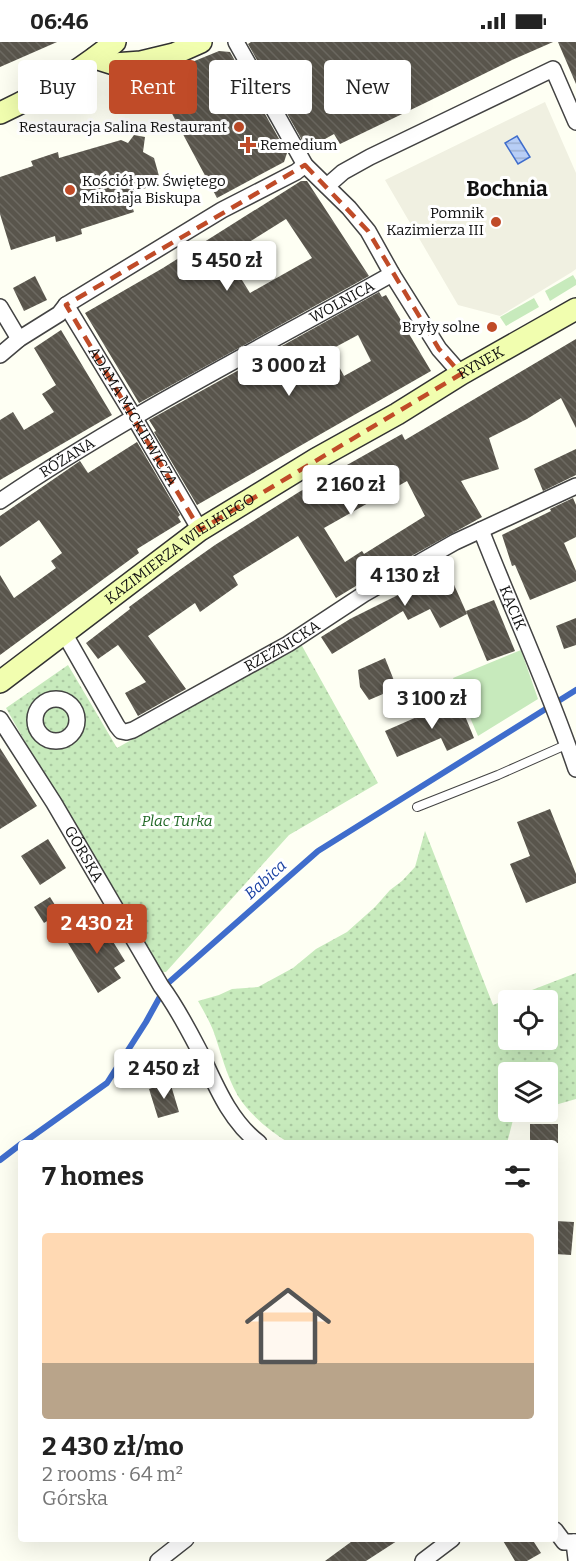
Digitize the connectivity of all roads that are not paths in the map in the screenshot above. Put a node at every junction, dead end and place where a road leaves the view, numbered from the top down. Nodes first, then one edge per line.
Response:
1 (115, 42) edge
2 (201, 42) edge
3 (236, 42) edge
4 (95, 58) junction
5 (0, 113) edge
6 (576, 122) edge
7 (305, 165) junction
8 (327, 186) junction
9 (392, 274) junction
10 (66, 305) junction
11 (0, 307) edge
12 (576, 309) edge
13 (19, 339) junction
14 (0, 355) edge
15 (461, 374) junction
16 (134, 417) junction
17 (576, 486) edge
18 (0, 501) edge
19 (200, 530) junction
20 (481, 530) junction
21 (64, 633) junction
22 (0, 682) edge
23 (0, 719) edge
24 (568, 744) junction
25 (576, 769) edge
26 (417, 807) dead end
27 (255, 1140) edge
28 (558, 1534) edge
29 (182, 1542) edge
30 (448, 1542) edge
31 (575, 1542) edge
32 (576, 1559) edge
33 (158, 1561) edge
34 (423, 1561) edge

1 - 4 street
2 - 4 street
3 - 7 street, RYNEK
4 - 5 street
6 - 8 street
7 - 8 street, RYNEK
7 - 10 street
8 - 9 street, RYNEK
9 - 15 street, RYNEK
9 - 16 street, WOLNICA
10 - 13 street
10 - 16 street, ADAMA MICKIEWICZA
11 - 13 street
12 - 15 street, RYNEK
13 - 14 street
15 - 19 street, KAZIMIERZA WIELKIEGO
16 - 18 street, RÓŻANA
16 - 19 street, ADAMA MICKIEWICZA
17 - 20 street, RZEŹNICKA
19 - 21 street, KAZIMIERZA WIELKIEGO
20 - 21 street, RZEŹNICKA
20 - 24 street, KĄCIK
21 - 22 street, KAZIMIERZA WIELKIEGO
23 - 27 street, GÓRSKA
24 - 25 street
24 - 26 lane
28 - 31 street
29 - 33 street
30 - 34 street
31 - 32 street

